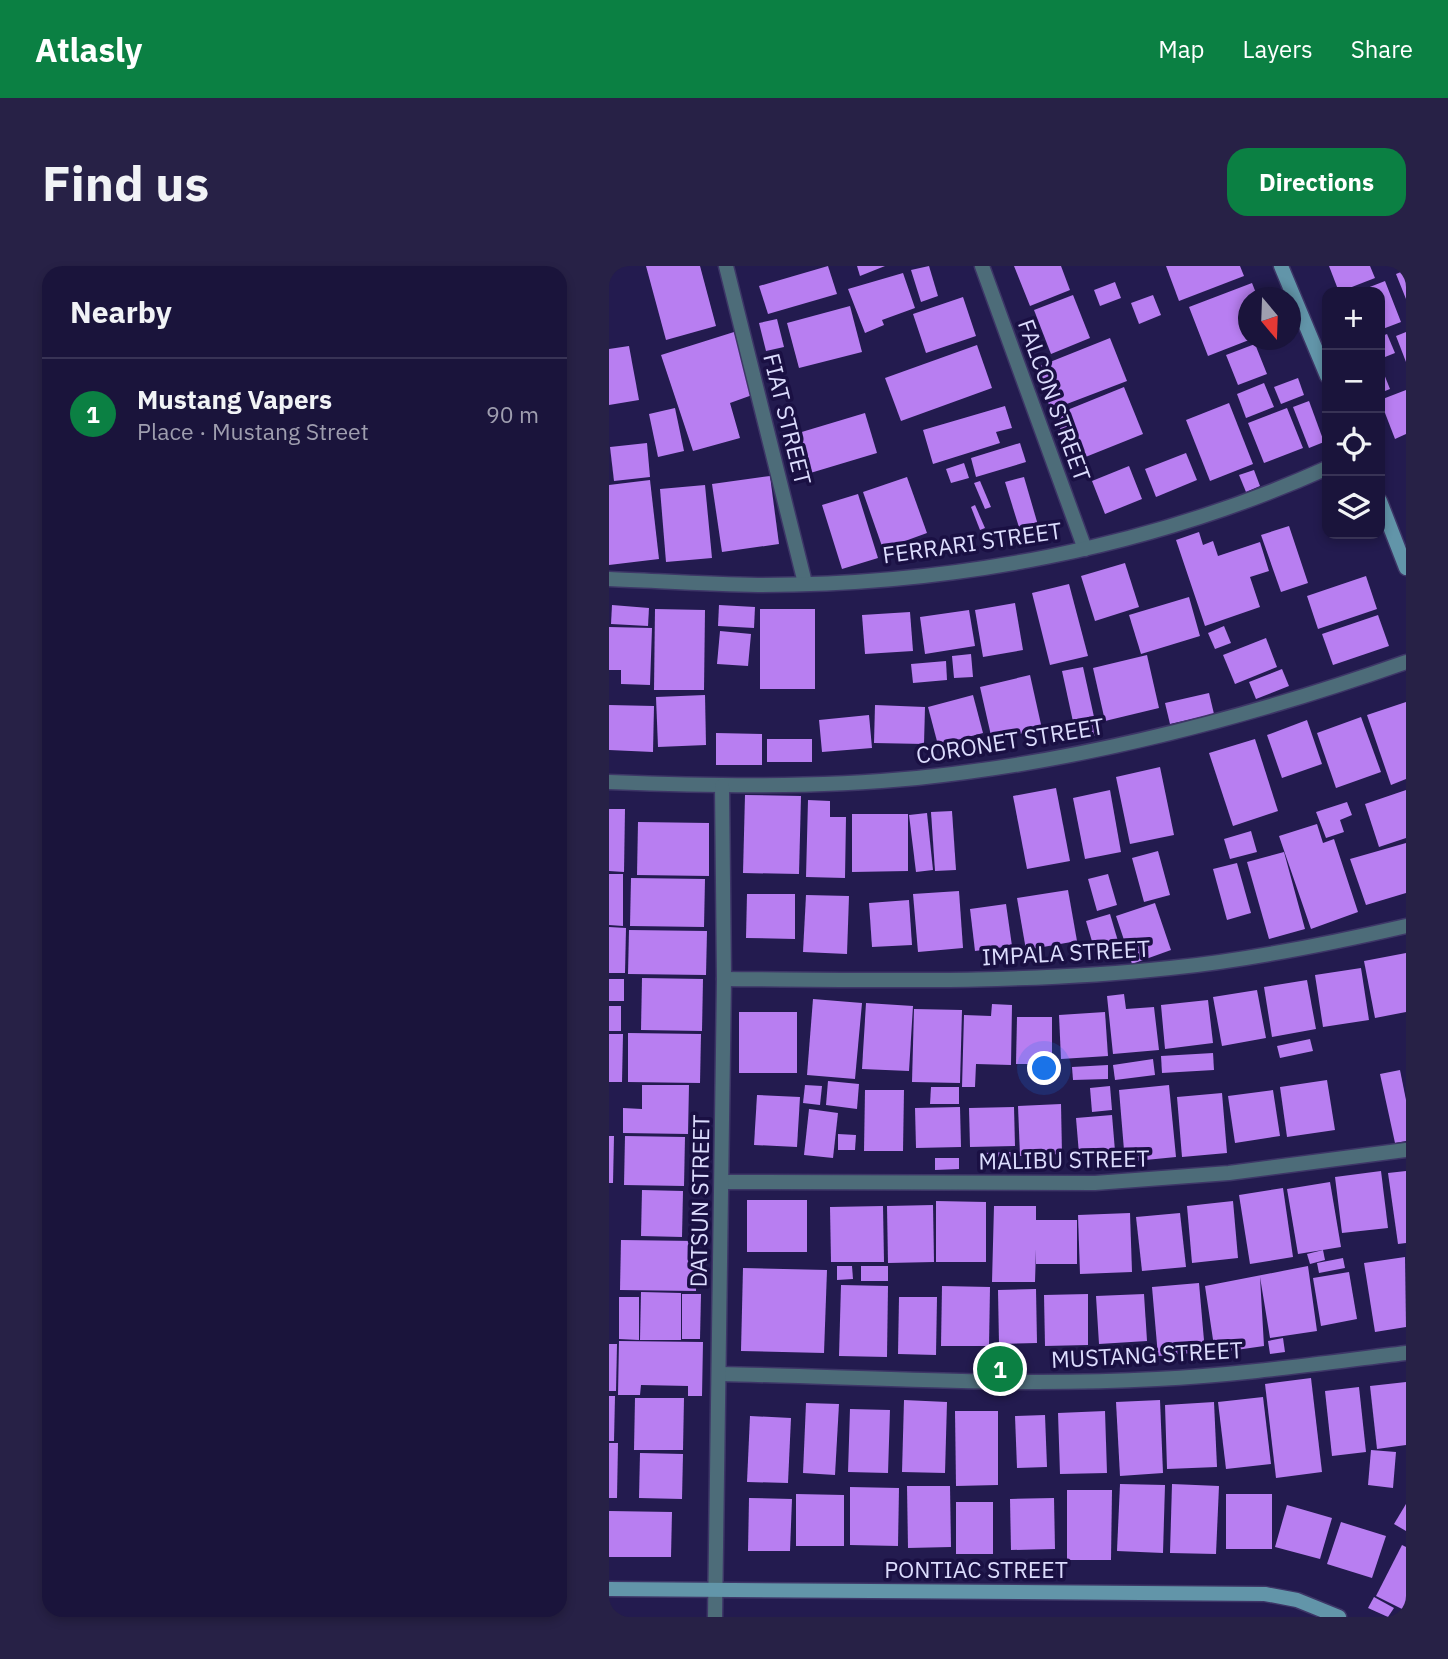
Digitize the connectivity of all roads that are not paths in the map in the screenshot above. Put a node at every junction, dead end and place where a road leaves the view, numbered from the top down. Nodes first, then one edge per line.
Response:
1 (726, 266) edge
2 (982, 266) edge
3 (1281, 266) edge
4 (1322, 364) edge
5 (1322, 470) edge
6 (1385, 514) edge
7 (1085, 549) junction
8 (1406, 568) edge
9 (609, 579) edge
10 (806, 583) junction
11 (1406, 662) edge
12 (609, 782) edge
13 (722, 786) junction
14 (1406, 926) edge
15 (724, 979) junction
16 (1406, 1150) edge
17 (722, 1182) junction
18 (1406, 1353) edge
19 (720, 1374) junction
20 (609, 1589) edge
21 (716, 1590) junction
22 (715, 1617) edge
23 (1339, 1617) edge

1 - 10 street, FIAT STREET
2 - 7 street, FALCON STREET
3 - 4 street
5 - 7 street, FERRARI STREET
6 - 8 street
7 - 10 street, FERRARI STREET
9 - 10 street, FERRARI STREET
11 - 13 street, CORONET STREET
12 - 13 street, CORONET STREET
13 - 15 street, DATSUN STREET
14 - 15 street, IMPALA STREET
15 - 17 street, DATSUN STREET
16 - 17 street, MALIBU STREET
17 - 19 street, DATSUN STREET
18 - 19 street, MUSTANG STREET
19 - 21 street, DATSUN STREET
20 - 21 street, PONTIAC STREET
21 - 22 street, DATSUN STREET
21 - 23 street, PONTIAC STREET

